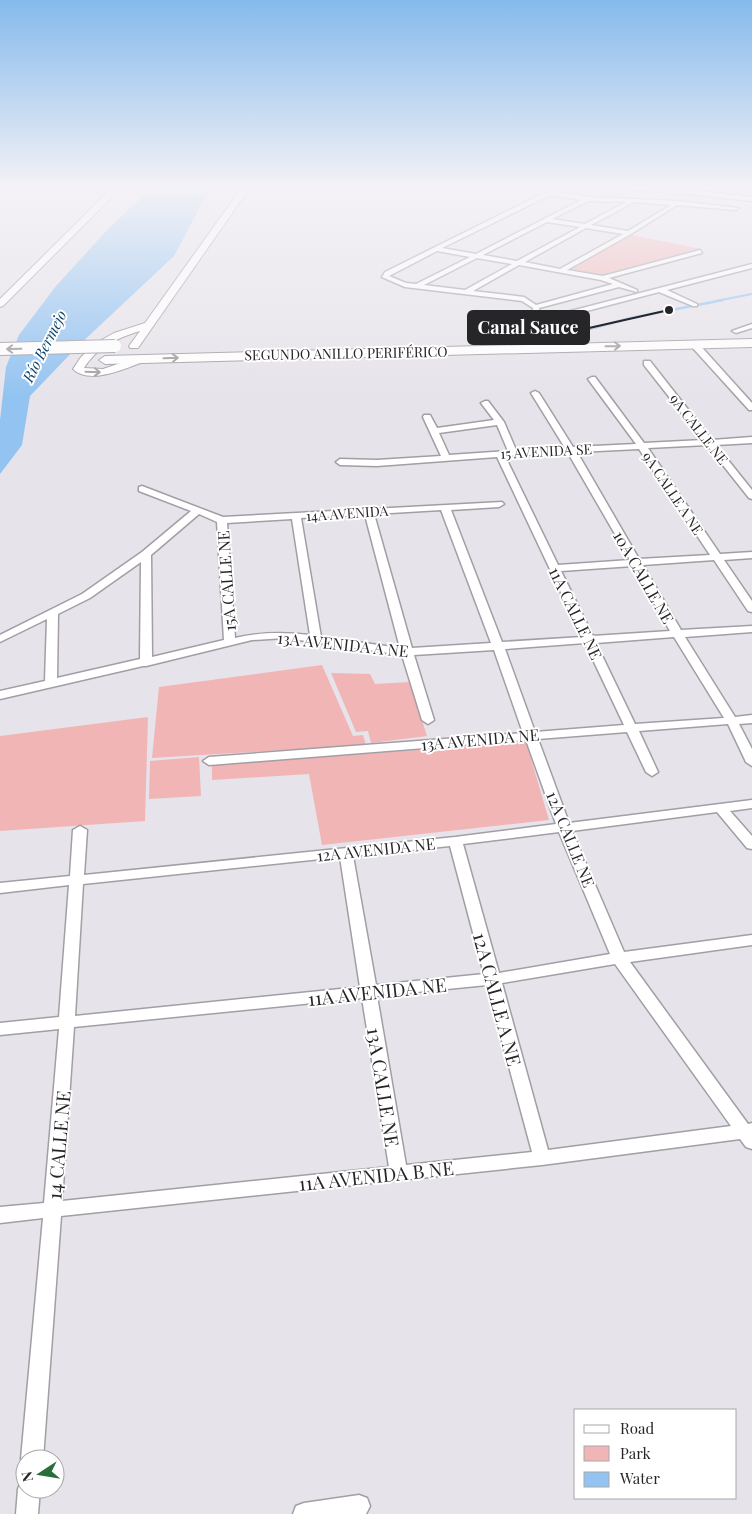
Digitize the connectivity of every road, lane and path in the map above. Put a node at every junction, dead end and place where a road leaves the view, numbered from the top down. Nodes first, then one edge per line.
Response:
1 (48, 257) edge
2 (197, 257) edge
3 (421, 257) edge
4 (475, 257) edge
5 (480, 257) edge
6 (532, 257) edge
7 (586, 257) edge
8 (683, 257) edge
9 (519, 264) junction
10 (752, 266) edge
11 (560, 271) junction
12 (603, 278) junction
13 (618, 284) junction
14 (418, 286) junction
15 (660, 290) junction
16 (635, 291) dead end
17 (468, 292) junction
18 (0, 302) edge
19 (695, 305) dead end
20 (535, 306) junction
21 (537, 322) junction
22 (148, 325) junction
23 (752, 326) edge
24 (752, 330) edge
25 (732, 331) joint
26 (530, 336) dead end
27 (474, 337) joint
28 (752, 343) edge
29 (694, 344) junction
30 (153, 345) dead end
31 (134, 346) junction
32 (0, 349) edge
33 (144, 358) junction
34 (67, 361) dead end
35 (647, 363) dead end
36 (592, 379) dead end
37 (535, 393) dead end
38 (485, 403) dead end
39 (752, 408) edge
40 (427, 417) dead end
41 (500, 422) junction
42 (436, 432) junction
43 (752, 440) edge
44 (710, 442) junction
45 (642, 446) junction
46 (571, 450) junction
47 (513, 453) junction
48 (500, 454) junction
49 (446, 457) junction
50 (340, 462) dead end
51 (142, 490) dead end
52 (752, 496) edge
53 (499, 504) dead end
54 (445, 507) junction
55 (197, 511) junction
56 (369, 512) junction
57 (296, 516) junction
58 (222, 520) junction
59 (146, 554) junction
60 (752, 556) edge
61 (716, 558) junction
62 (636, 563) junction
63 (555, 568) junction
64 (752, 610) edge
65 (53, 614) junction
66 (752, 629) edge
67 (678, 635) junction
68 (316, 638) junction
69 (0, 640) edge
70 (589, 640) junction
71 (230, 641) junction
72 (498, 646) junction
73 (407, 652) junction
74 (146, 662) junction
75 (51, 683) junction
76 (0, 695) edge
77 (752, 719) edge
78 (428, 720) dead end
79 (732, 721) junction
80 (631, 728) junction
81 (531, 735) junction
82 (209, 761) dead end
83 (752, 762) edge
84 (652, 772) dead end
85 (752, 804) edge
86 (720, 808) junction
87 (564, 828) junction
88 (80, 830) dead end
89 (455, 841) junction
90 (752, 845) edge
91 (346, 853) junction
92 (76, 882) junction
93 (0, 888) edge
94 (752, 940) edge
95 (620, 958) junction
96 (493, 979) junction
97 (369, 992) junction
98 (67, 1023) junction
99 (0, 1029) edge
100 (749, 1134) edge
101 (542, 1158) junction
102 (399, 1173) junction
103 (53, 1210) junction
104 (0, 1215) edge
105 (33, 1449) edge
106 (29, 1499) edge
107 (359, 1506) dead end
108 (27, 1514) edge
109 (304, 1514) edge

1 - 18 street
2 - 22 street
3 - 14 street
4 - 14 street
5 - 9 street
6 - 9 street
7 - 11 street
8 - 12 street
9 - 11 street
9 - 17 street
10 - 15 street
11 - 12 street
12 - 13 street
13 - 16 street
13 - 20 street
14 - 17 street
15 - 19 street
15 - 21 street
17 - 20 street
20 - 21 street
21 - 27 street
22 - 31 street
22 -> 33 street
23 - 25 street
24 - 25 main road
26 - 27 main road
28 - 29 main road, SEGUNDO ANILLO PERIFÉRICO
33 -> 29 main road, SEGUNDO ANILLO PERIFÉRICO
29 - 39 street
30 - 31 main road
31 -> 32 main road, bridge
33 - 34 main road, SEGUNDO ANILLO PERIFÉRICO
35 - 44 street, 9A CALLE NE
36 - 45 street, 9A CALLE A NE
37 - 46 street, 10A CALLE NE
38 - 41 street
40 - 42 street
41 - 42 street
41 - 47 street
42 - 49 street
43 - 44 street, 15 AVENIDA SE
44 - 45 street, 15 AVENIDA SE
44 - 52 street, 9A CALLE NE
45 - 46 street, 15 AVENIDA SE
45 - 61 street, 9A CALLE A NE
46 - 47 street, 15 AVENIDA SE
46 - 62 street, 10A CALLE NE
47 - 48 street, 15 AVENIDA SE
48 - 49 street, 15 AVENIDA SE
48 - 63 street, 11A CALLE NE
49 - 50 street, 15 AVENIDA SE
51 - 55 street, 14A AVENIDA
53 - 54 street, 14A AVENIDA
54 - 56 street, 14A AVENIDA
54 - 72 street, 12A CALLE NE
55 - 58 street, 14A AVENIDA
55 - 59 street
56 - 57 street, 14A AVENIDA
56 - 73 street
57 - 58 street, 14A AVENIDA
57 - 68 street
58 - 71 street, 15A CALLE NE
59 - 65 street
59 - 74 street
60 - 61 street
61 - 62 street
61 - 64 street, 9A CALLE A NE
62 - 63 street
62 - 67 street, 10A CALLE NE
63 - 70 street, 11A CALLE NE
65 - 69 street
65 - 75 street
66 - 67 street, 13A AVENIDA A NE
67 - 70 street, 13A AVENIDA A NE
67 - 79 street, 10A CALLE NE
68 - 71 street, 13A AVENIDA A NE
68 - 73 street, 13A AVENIDA A NE
70 - 72 street, 13A AVENIDA A NE
70 - 80 street, 11A CALLE NE
71 - 74 street, 13A AVENIDA A NE
72 - 73 street, 13A AVENIDA A NE
72 - 81 street, 12A CALLE NE
73 - 78 street
74 - 75 street, 13A AVENIDA A NE
75 - 76 street, 13A AVENIDA A NE
77 - 79 street, 13A AVENIDA NE
79 - 80 street, 13A AVENIDA NE
79 - 83 street, 10A CALLE NE
80 - 81 street, 13A AVENIDA NE
80 - 84 street, 11A CALLE NE
81 - 82 street, 13A AVENIDA NE
81 - 87 street, 12A CALLE NE
85 - 86 street, 12A AVENIDA NE
86 - 87 street, 12A AVENIDA NE
86 - 90 street
87 - 89 street, 12A AVENIDA NE
87 - 95 street, 12A CALLE NE
88 - 92 street, 14 CALLE NE
89 - 91 street, 12A AVENIDA NE
89 - 96 street, 12A CALLE A NE
91 - 92 street, 12A AVENIDA NE
91 - 97 street, 13A CALLE NE
92 - 93 street, 12A AVENIDA NE
92 - 98 street, 14 CALLE NE
94 - 95 street, 11A AVENIDA NE
95 - 96 street, 11A AVENIDA NE
95 - 100 street, 12A CALLE NE
96 - 97 street, 11A AVENIDA NE
96 - 101 street, 12A CALLE A NE
97 - 98 street, 11A AVENIDA NE
97 - 102 street, 13A CALLE NE
98 - 99 street, 11A AVENIDA NE
98 - 103 street, 14 CALLE NE
100 - 101 street, 11A AVENIDA B NE
101 - 102 street, 11A AVENIDA B NE
102 - 103 street, 11A AVENIDA B NE
103 - 104 street, 11A AVENIDA B NE
103 - 105 street, 14 CALLE NE
106 - 108 street
107 - 109 street

